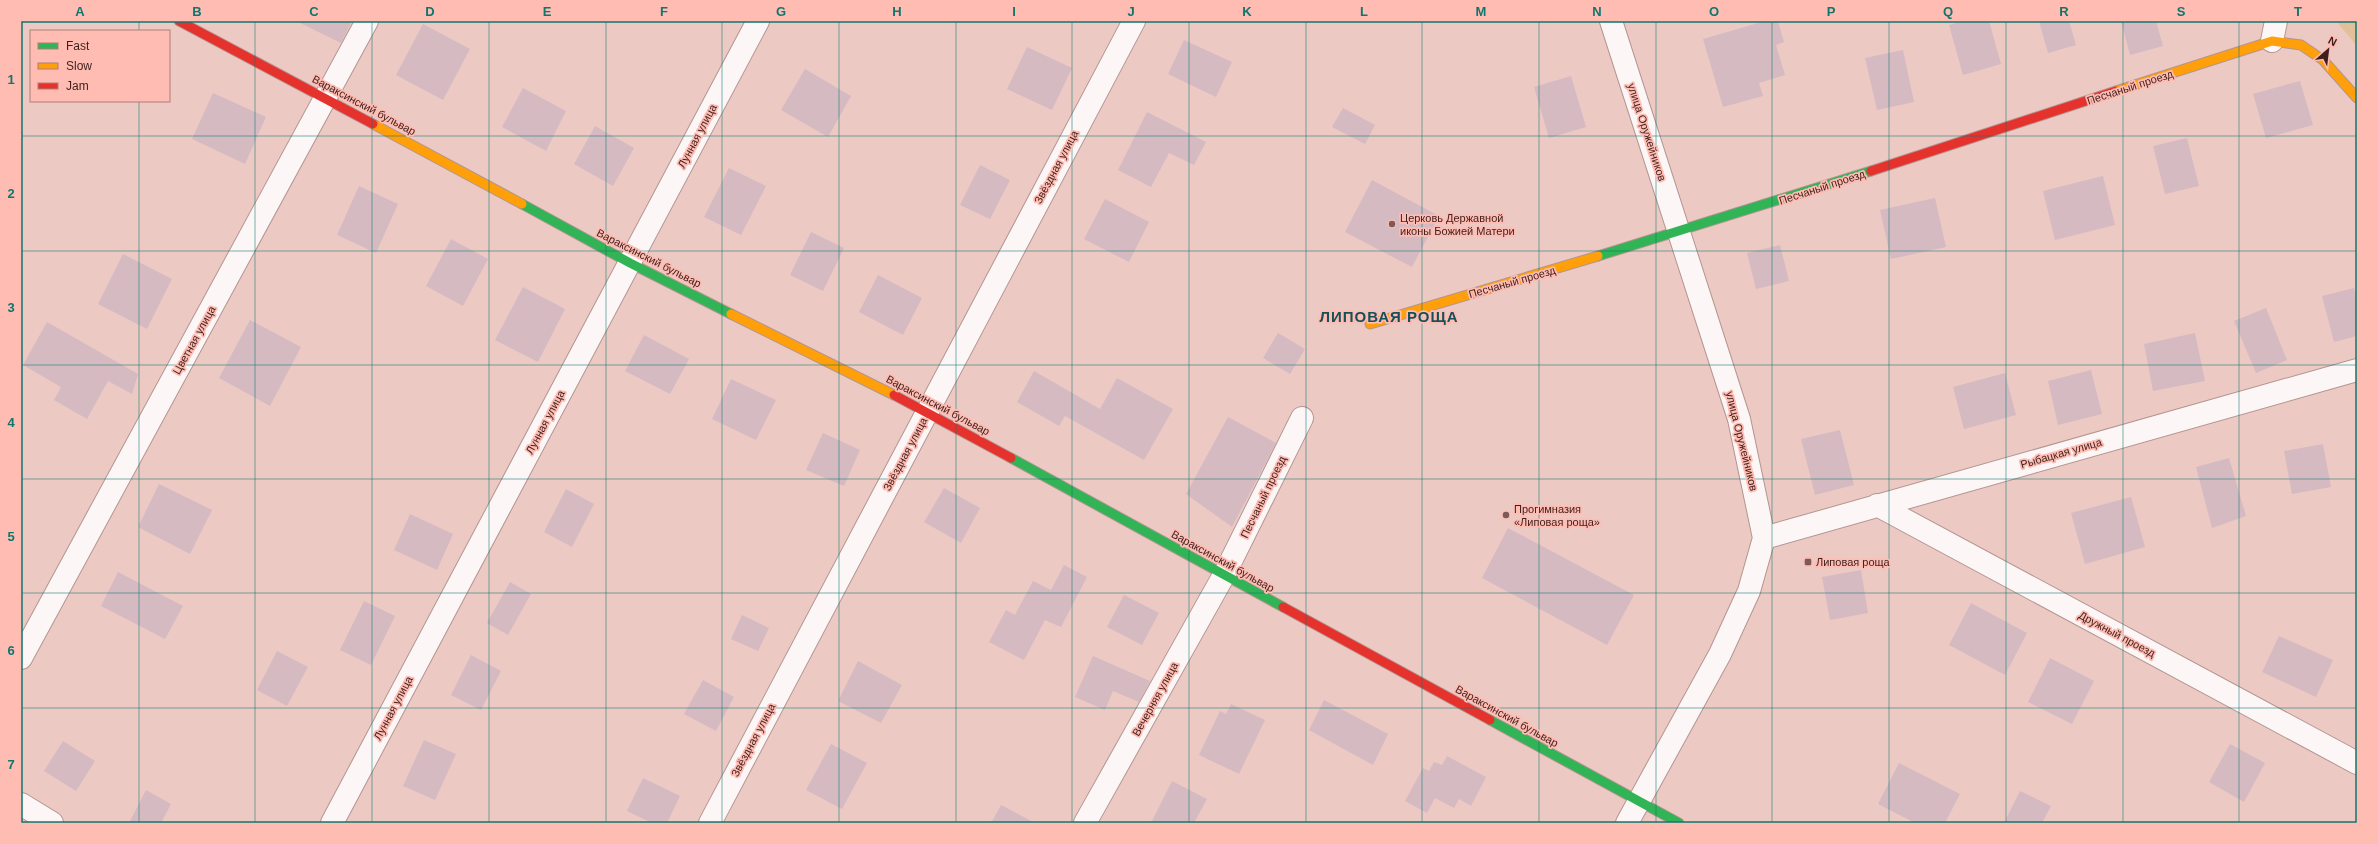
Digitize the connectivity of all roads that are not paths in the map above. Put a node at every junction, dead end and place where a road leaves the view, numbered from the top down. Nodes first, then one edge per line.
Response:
1 (179, 21) edge
2 (367, 21) edge
3 (758, 21) edge
4 (1134, 21) edge
5 (1611, 21) edge
6 (2274, 31) edge
7 (326, 98) junction
8 (2357, 98) edge
9 (1680, 232) junction
10 (630, 263) junction
11 (1370, 324) dead end
12 (2357, 370) edge
13 (927, 412) junction
14 (1302, 418) dead end
15 (1877, 505) junction
16 (1764, 538) junction
17 (1224, 575) junction
18 (21, 658) edge
19 (2357, 763) edge
20 (1639, 802) junction
21 (21, 804) edge
22 (52, 823) edge
23 (332, 823) edge
24 (710, 823) edge
25 (1085, 823) edge
26 (1627, 823) edge
27 (1679, 823) edge

1 - 7 street, Вараксинский бульвар
2 - 7 street, Цветная улица
3 - 10 street, Лунная улица
4 - 13 street, Звёздная улица
5 - 9 street, улица Оружейников
6 - 8 street
6 - 9 street, Песчаный проезд
7 - 10 street, Вараксинский бульвар
7 - 18 street, Цветная улица
9 - 11 street, Песчаный проезд
9 - 16 street, улица Оружейников
10 - 13 street, Вараксинский бульвар
10 - 23 street, Лунная улица
12 - 15 street, Рыбацкая улица
13 - 17 street, Вараксинский бульвар
13 - 24 street, Звёздная улица
14 - 17 street, Песчаный проезд
15 - 16 street, Рыбацкая улица
15 - 19 street, Дружный проезд
16 - 20 street, улица Оружейников
17 - 20 street, Вараксинский бульвар
17 - 25 street, Вечерняя улица
20 - 26 street, улица Оружейников
20 - 27 street, Вараксинский бульвар
21 - 22 street

